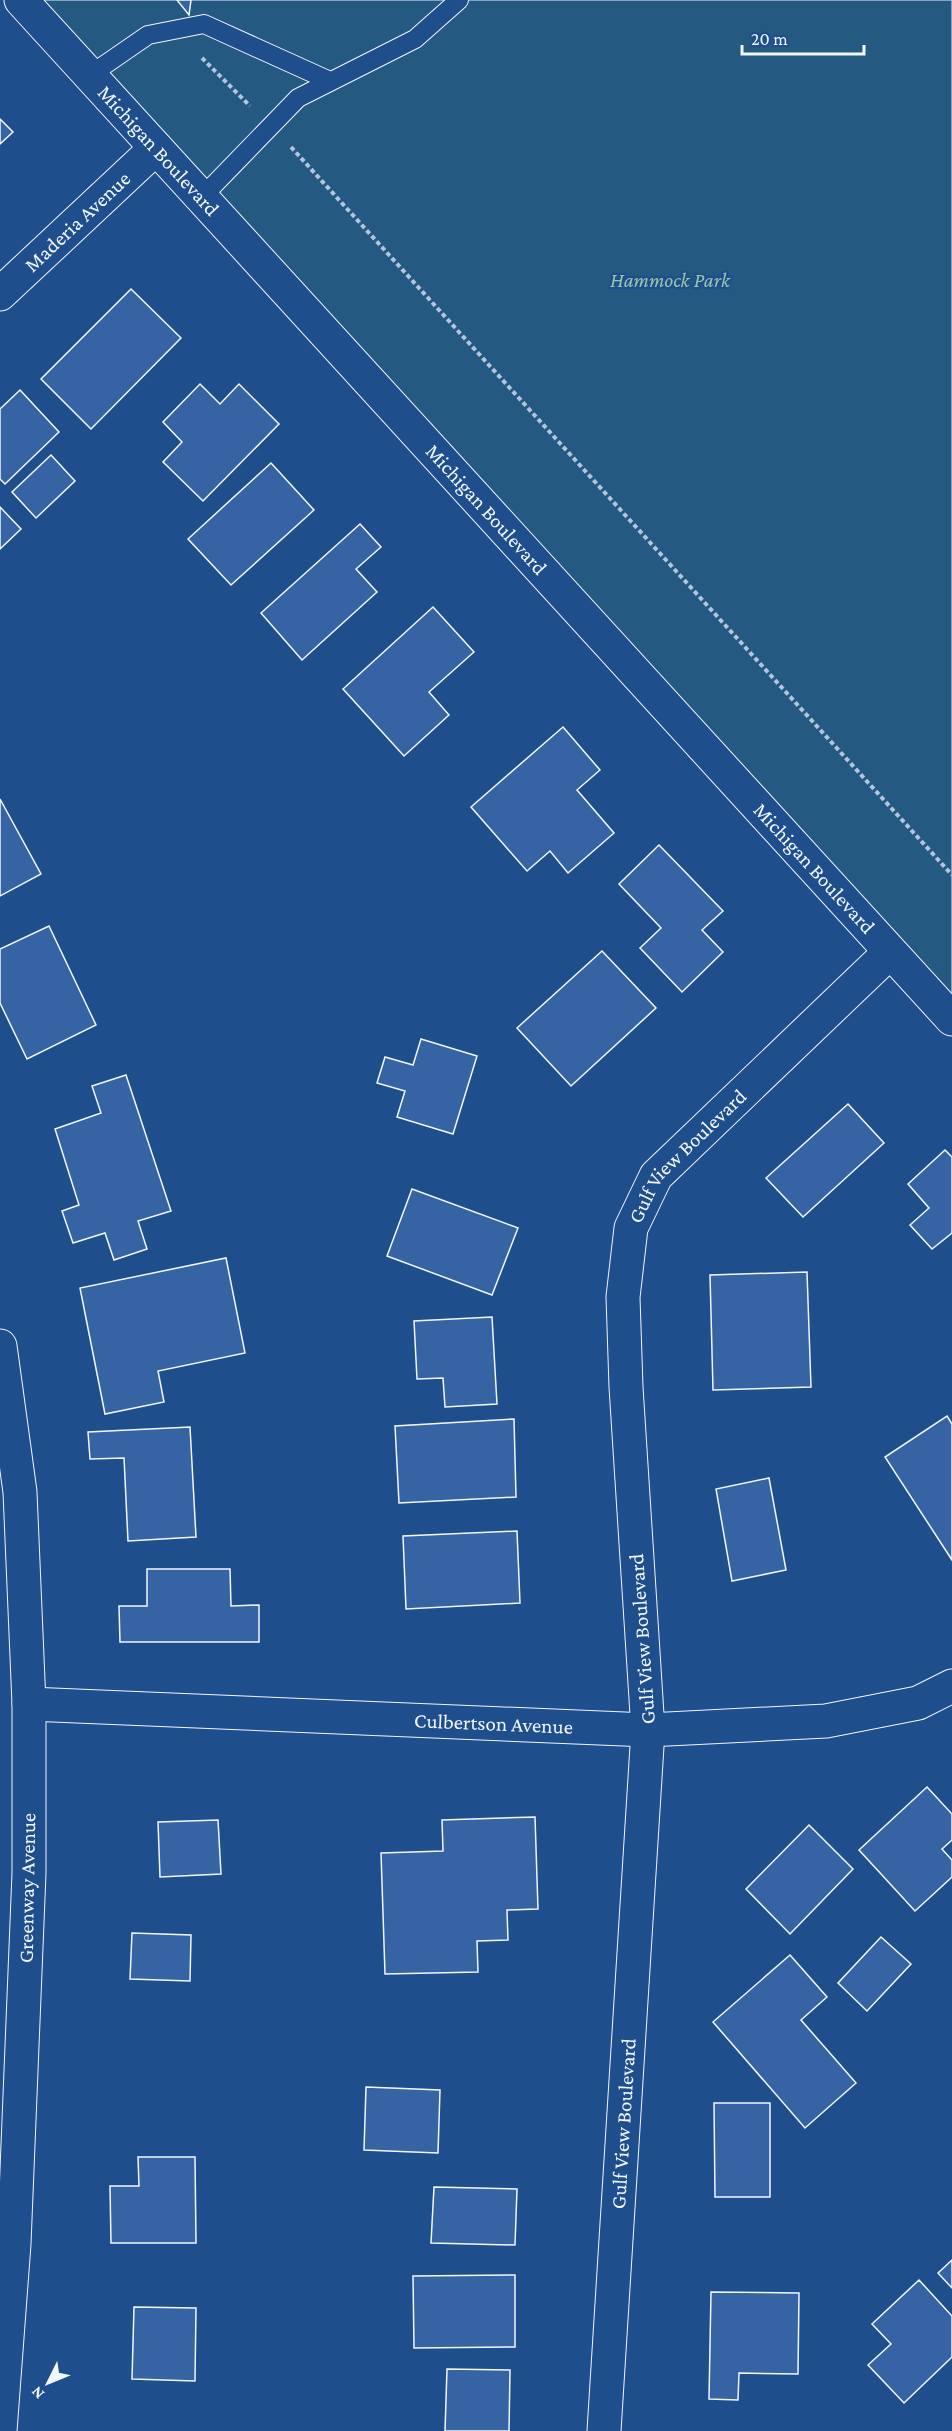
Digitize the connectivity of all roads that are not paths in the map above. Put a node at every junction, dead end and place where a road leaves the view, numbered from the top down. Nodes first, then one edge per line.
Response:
1 (21, 0) edge
2 (459, 0) edge
3 (90, 75) junction
4 (330, 81) junction
5 (156, 148) junction
6 (201, 198) junction
7 (0, 294) edge
8 (890, 952) junction
9 (952, 1019) edge
10 (0, 1346) edge
11 (952, 1686) edge
12 (28, 1704) junction
13 (648, 1730) junction
14 (0, 2431) edge
15 (603, 2431) edge

1 - 3 street, Michigan Boulevard
2 - 4 lane
3 - 4 lane
3 - 5 street, Michigan Boulevard
4 - 6 lane
5 - 6 street, Michigan Boulevard
5 - 7 street, Maderia Avenue
6 - 8 street, Michigan Boulevard
8 - 9 street, Michigan Boulevard
8 - 13 street, Gulf View Boulevard
10 - 12 street, Greenway Avenue
11 - 13 street, Culbertson Avenue
12 - 13 street, Culbertson Avenue
12 - 14 street, Greenway Avenue
13 - 15 street, Gulf View Boulevard

